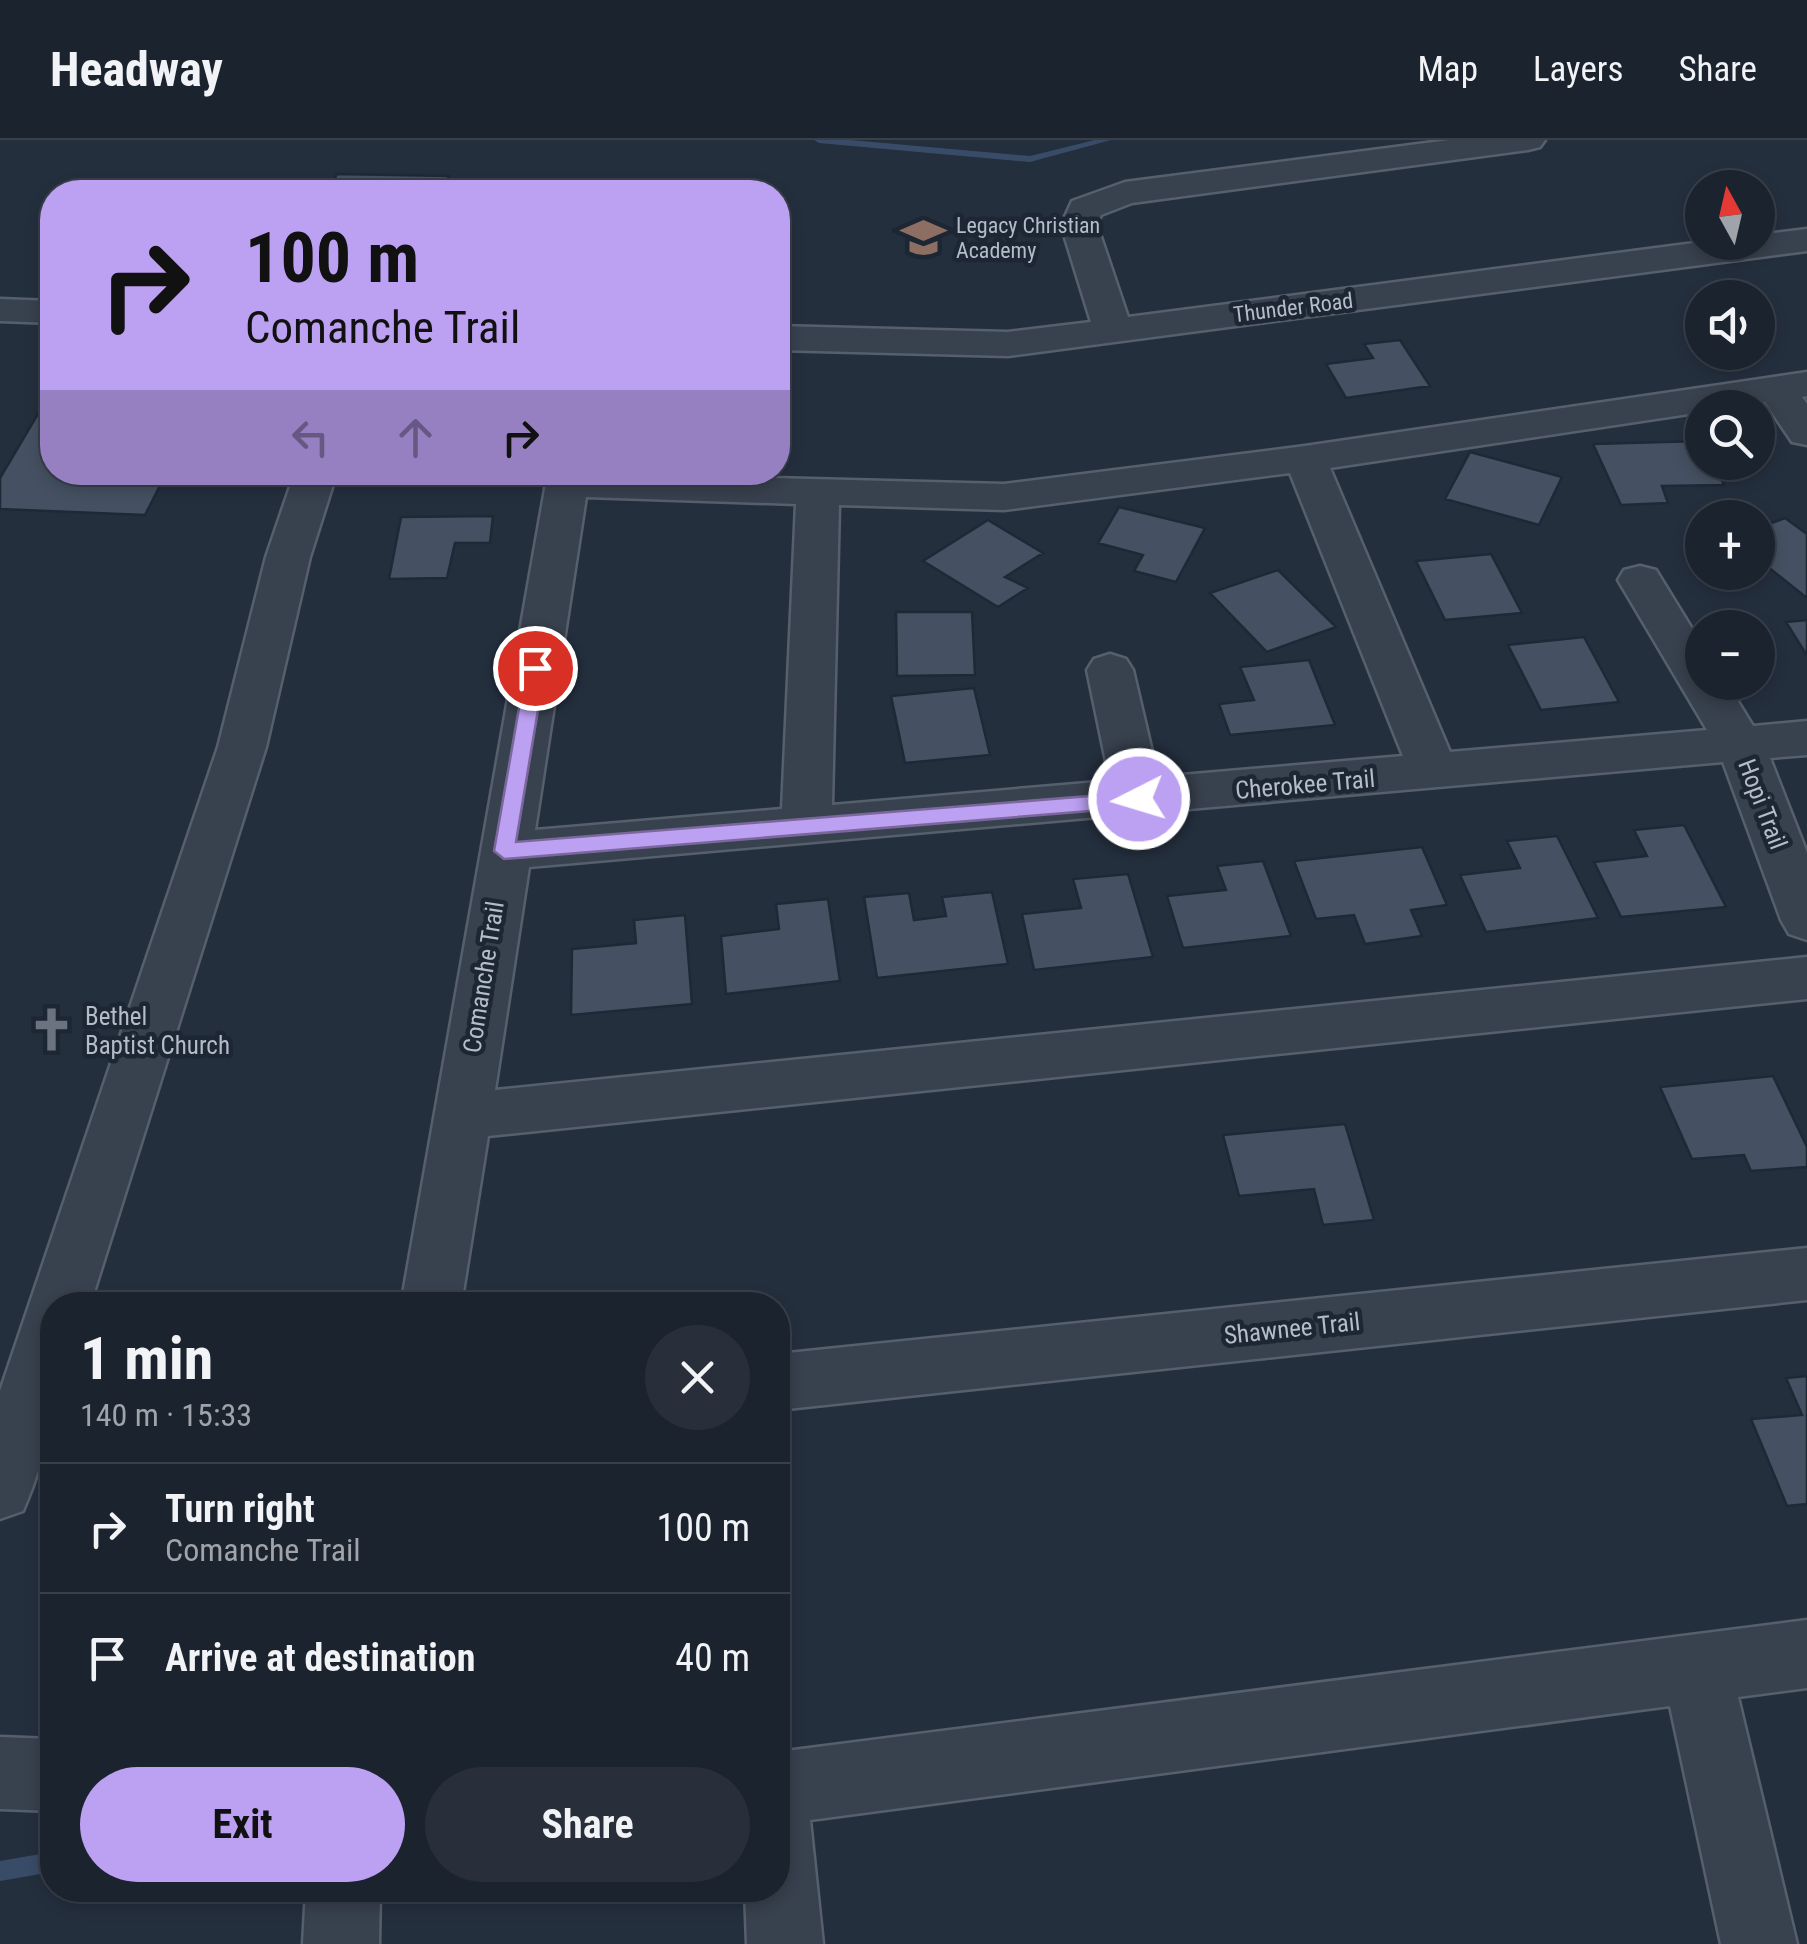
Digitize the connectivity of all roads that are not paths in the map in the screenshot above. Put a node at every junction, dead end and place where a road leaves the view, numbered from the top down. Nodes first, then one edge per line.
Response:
1 (1528, 140) edge
2 (1807, 240) edge
3 (0, 310) edge
4 (40, 312) edge
5 (1113, 331) junction
6 (790, 338) edge
7 (1791, 386) edge
8 (1807, 433) edge
9 (1305, 458) junction
10 (312, 485) edge
11 (567, 485) edge
12 (677, 485) edge
13 (818, 494) junction
14 (1640, 580) dead end
15 (1110, 670) dead end
16 (1807, 738) edge
17 (1740, 744) junction
18 (1434, 772) junction
19 (1139, 799) junction
20 (806, 826) junction
21 (504, 851) junction
22 (1807, 920) edge
23 (1807, 978) edge
24 (461, 1116) junction
25 (1807, 1274) edge
26 (64, 1292) edge
27 (433, 1292) edge
28 (40, 1365) edge
29 (790, 1381) edge
30 (0, 1489) edge
31 (1807, 1654) edge
32 (1696, 1668) junction
33 (0, 1772) edge
34 (40, 1776) edge
35 (790, 1786) edge
36 (343, 1902) edge
37 (783, 1902) edge
38 (341, 1944) edge
39 (786, 1944) edge
40 (1760, 1944) edge

1 - 5 street
2 - 5 street, Thunder Road
3 - 4 street
5 - 6 street, Thunder Road
7 - 8 street
7 - 9 street
9 - 13 street
9 - 18 street
10 - 26 street
11 - 21 street, Comanche Trail
12 - 13 street
13 - 20 street
14 - 17 street, Hopi Trail
15 - 19 street
16 - 17 street, Cherokee Trail
17 - 18 street, Cherokee Trail
17 - 22 street, Hopi Trail
18 - 19 street, Cherokee Trail
19 - 20 street, Cherokee Trail
20 - 21 street, Cherokee Trail
21 - 24 street, Comanche Trail
23 - 24 street
24 - 27 street, Comanche Trail
25 - 29 street, Shawnee Trail
28 - 30 street
31 - 32 street
32 - 35 street
32 - 40 street
33 - 34 street
36 - 38 street
37 - 39 street

